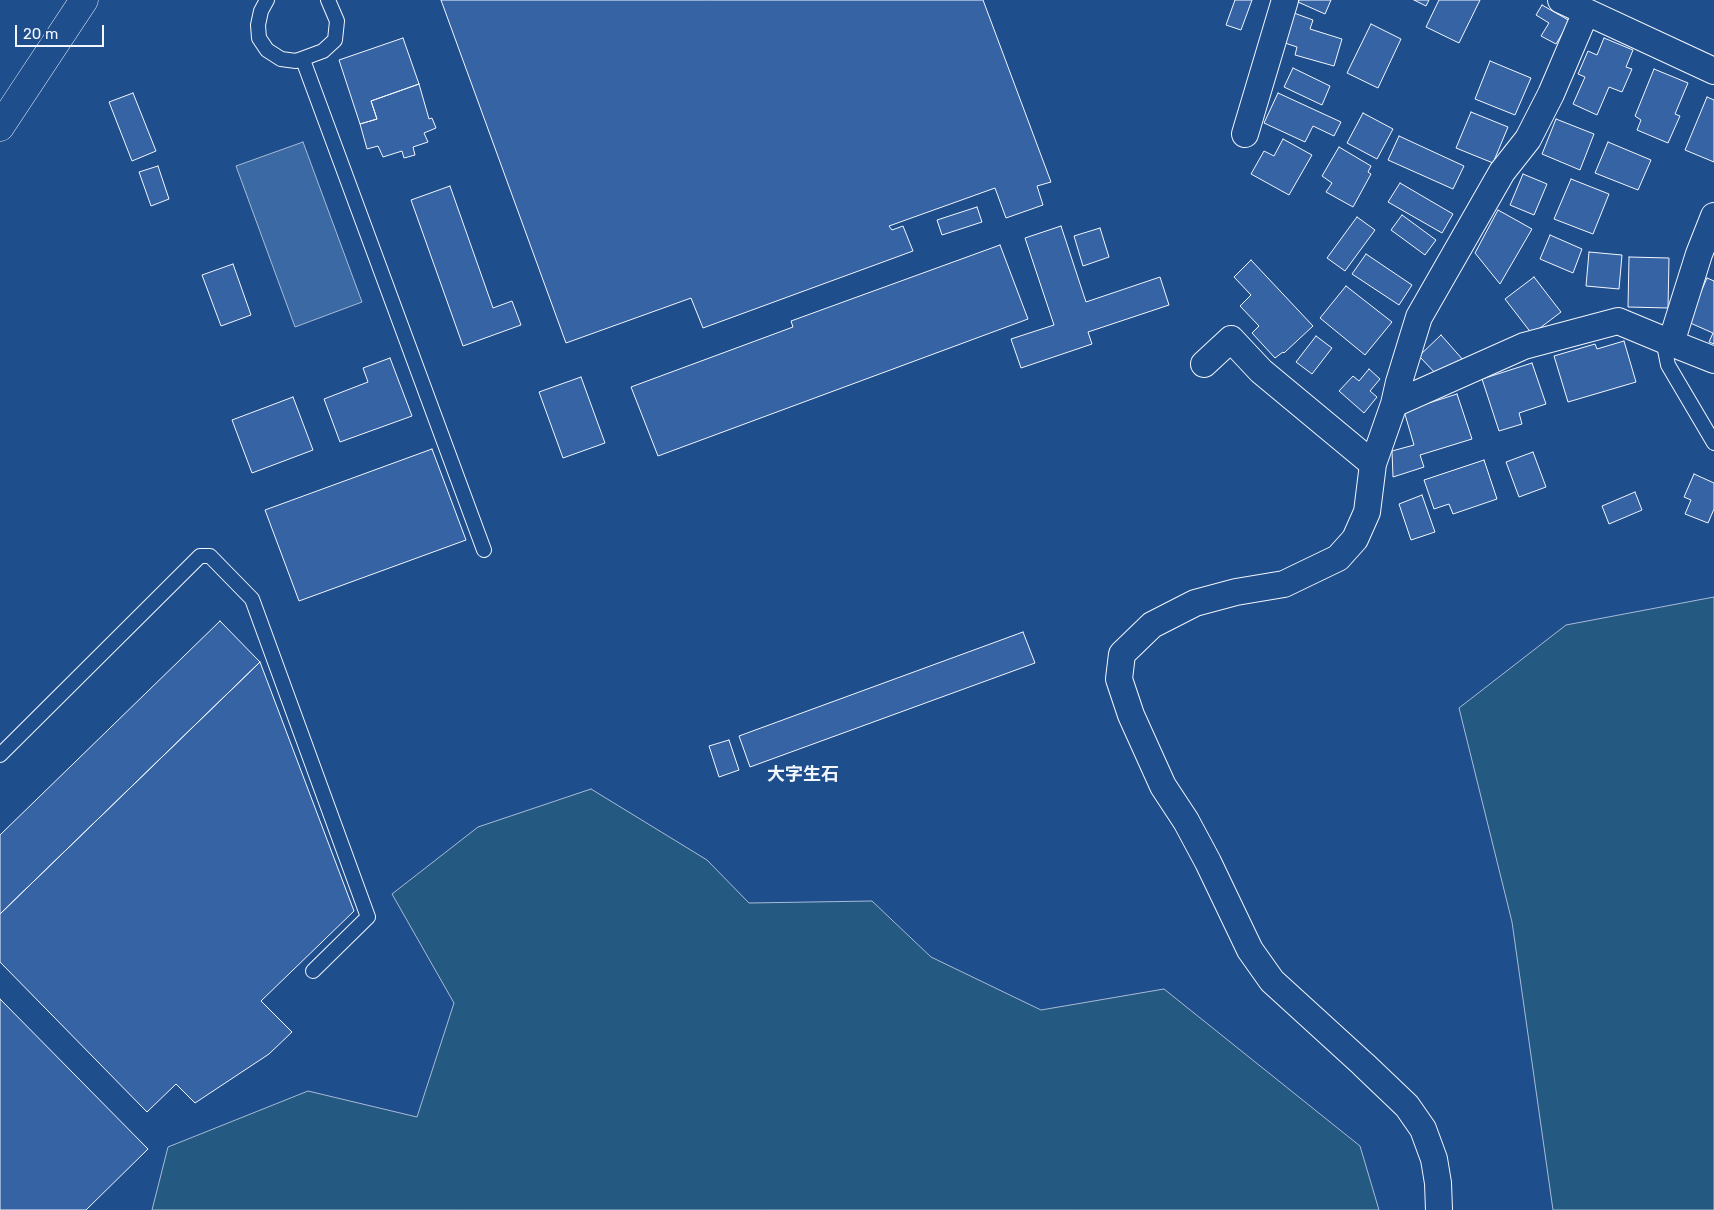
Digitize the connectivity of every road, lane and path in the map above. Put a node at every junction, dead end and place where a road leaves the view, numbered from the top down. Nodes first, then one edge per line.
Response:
1 (84, 0) edge
2 (267, 0) edge
3 (328, 0) edge
4 (1285, 0) edge
5 (1561, 0) edge
6 (1586, 12) junction
7 (303, 60) junction
8 (1714, 71) edge
9 (0, 127) edge
10 (1245, 134) dead end
11 (1714, 216) edge
12 (1707, 257) edge
13 (1667, 341) junction
14 (1714, 360) edge
15 (1204, 364) dead end
16 (1394, 404) junction
17 (1714, 443) edge
18 (1374, 464) junction
19 (484, 550) dead end
20 (0, 755) edge
21 (313, 971) dead end
22 (1439, 1210) edge

1 - 9 street
2 - 7 lane
3 - 7 lane
4 - 10 street
5 - 6 street
6 - 8 street
6 - 16 street
7 - 19 lane
11 - 12 street
12 - 13 street
13 - 14 street
13 - 16 street
13 - 17 lane
15 - 18 street
16 - 18 street
18 - 22 street
20 - 21 lane

